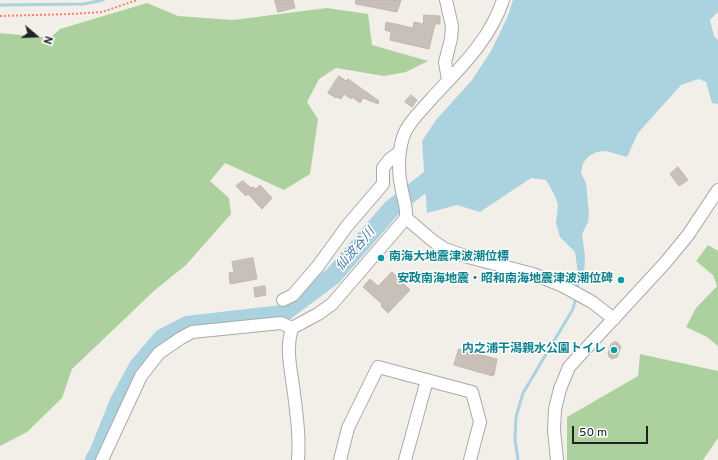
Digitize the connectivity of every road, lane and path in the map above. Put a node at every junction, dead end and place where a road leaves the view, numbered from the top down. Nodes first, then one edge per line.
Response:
1 (137, 0) edge
2 (446, 0) edge
3 (503, 0) edge
4 (0, 16) edge
5 (448, 80) junction
6 (400, 154) junction
7 (718, 190) edge
8 (407, 214) junction
9 (283, 300) dead end
10 (614, 319) junction
11 (292, 328) junction
12 (427, 380) junction
13 (102, 460) edge
14 (298, 460) edge
15 (340, 460) edge
16 (405, 460) edge
17 (470, 460) edge
18 (557, 460) edge

1 - 4 path
2 - 5 street
3 - 5 street
5 - 6 street
6 - 8 street
6 - 9 street
7 - 10 street
8 - 10 street
8 - 11 street
10 - 18 street
11 - 13 street
11 - 14 street
12 - 15 street
12 - 16 street
12 - 17 street

